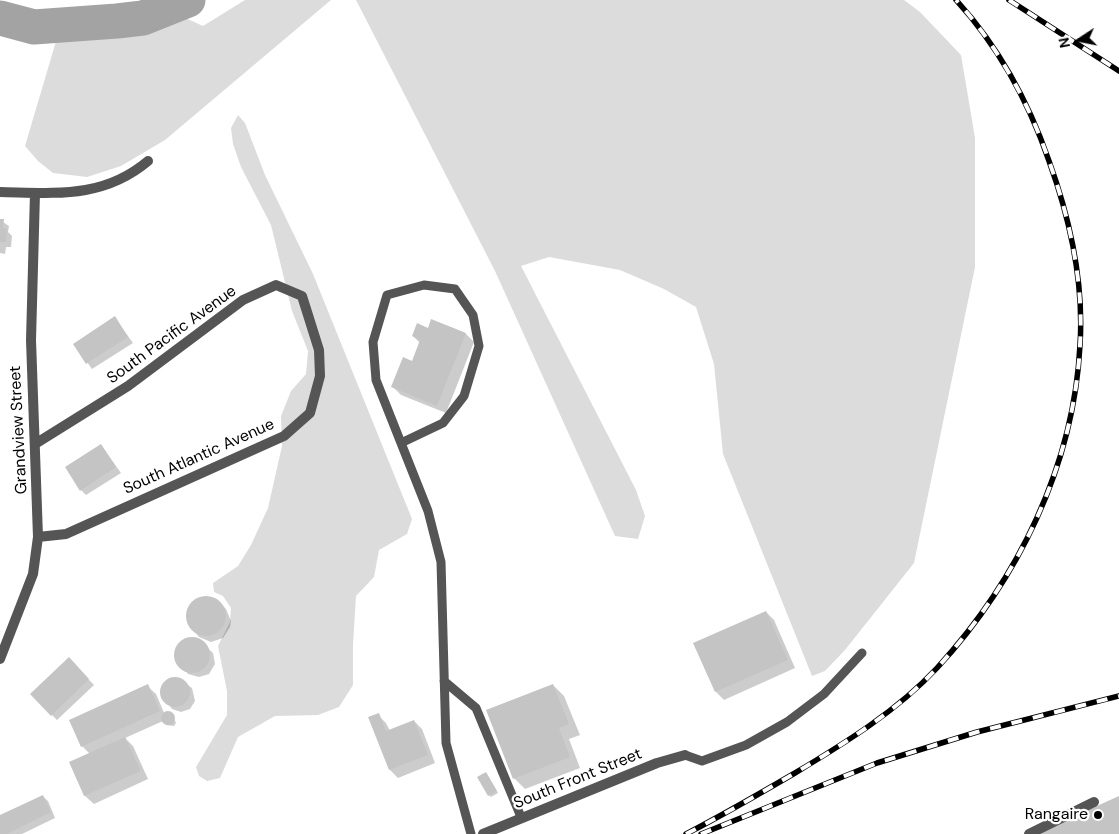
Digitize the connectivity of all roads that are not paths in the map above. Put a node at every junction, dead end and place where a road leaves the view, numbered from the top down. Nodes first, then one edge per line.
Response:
1 (148, 161) dead end
2 (0, 192) edge
3 (35, 192) junction
4 (313, 326) joint
5 (401, 442) junction
6 (35, 444) junction
7 (38, 537) junction
8 (862, 653) dead end
9 (0, 659) edge
10 (444, 681) junction
11 (686, 755) joint
12 (1094, 802) dead end
13 (521, 817) junction
14 (471, 834) edge
15 (483, 834) edge
16 (1029, 834) edge

1 - 3 street
2 - 3 street
3 - 6 street, Grandview Street
4 - 6 street, South Pacific Avenue
4 - 7 street, South Atlantic Avenue
5 - 5 lane
5 - 10 lane
6 - 7 street, Grandview Street
7 - 9 street, Grandview Street
8 - 11 lane
10 - 13 lane
10 - 14 lane
11 - 13 street, South Front Street
12 - 16 street
13 - 15 street, South Front Street

